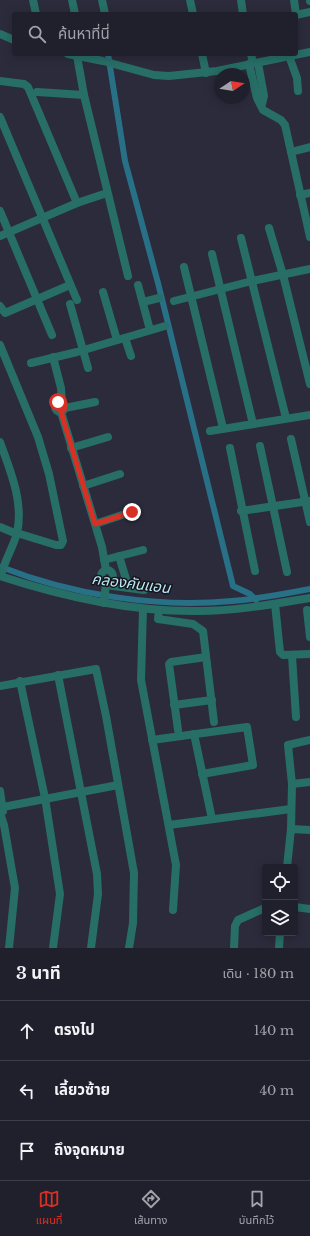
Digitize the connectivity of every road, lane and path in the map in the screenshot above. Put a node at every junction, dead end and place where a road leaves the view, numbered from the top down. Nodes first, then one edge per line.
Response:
1 (33, 0) edge
2 (72, 0) edge
3 (102, 0) edge
4 (190, 0) edge
5 (240, 0) edge
6 (294, 0) edge
7 (36, 12) edge
8 (75, 12) edge
9 (105, 12) edge
10 (193, 12) edge
11 (243, 12) edge
12 (296, 12) edge
13 (310, 12) edge
14 (298, 14) edge
15 (0, 34) edge
16 (12, 39) edge
17 (310, 52) edge
18 (298, 54) edge
19 (81, 56) edge
20 (85, 56) edge
21 (202, 56) edge
22 (252, 56) edge
23 (290, 56) joint
24 (254, 64) junction
25 (206, 73) junction
26 (0, 81) edge
27 (298, 91) dead end
28 (37, 92) dead end
29 (84, 95) junction
30 (0, 117) edge
31 (310, 147) edge
32 (291, 152) junction
33 (107, 193) junction
34 (310, 193) edge
35 (300, 195) junction
36 (77, 203) junction
37 (0, 211) edge
38 (42, 218) junction
39 (269, 228) dead end
40 (9, 232) junction
41 (0, 236) edge
42 (310, 236) edge
43 (241, 238) dead end
44 (212, 254) dead end
45 (184, 267) dead end
46 (310, 269) edge
47 (283, 275) junction
48 (128, 276) dead end
49 (252, 281) junction
50 (70, 285) junction
51 (138, 285) dead end
52 (220, 289) junction
53 (104, 292) dead end
54 (192, 297) junction
55 (159, 298) dead end
56 (37, 300) junction
57 (174, 301) dead end
58 (143, 302) junction
59 (0, 306) edge
60 (165, 326) dead end
61 (150, 330) junction
62 (52, 335) dead end
63 (125, 338) junction
64 (117, 340) junction
65 (0, 345) edge
66 (82, 350) junction
67 (130, 356) dead end
68 (53, 357) junction
69 (31, 363) dead end
70 (88, 368) dead end
71 (310, 384) edge
72 (95, 402) dead end
73 (63, 408) junction
74 (310, 415) edge
75 (286, 418) junction
76 (253, 424) junction
77 (223, 428) junction
78 (210, 431) dead end
79 (108, 437) dead end
80 (290, 439) dead end
81 (0, 442) edge
82 (260, 446) dead end
83 (71, 448) junction
84 (230, 448) dead end
85 (120, 474) dead end
86 (83, 486) junction
87 (307, 501) edge
88 (274, 506) junction
89 (241, 511) junction
90 (132, 512) dead end
91 (310, 522) edge
92 (95, 524) junction
93 (0, 527) edge
94 (15, 530) junction
95 (143, 550) dead end
96 (119, 556) junction
97 (104, 560) junction
98 (255, 571) dead end
99 (287, 572) dead end
100 (1, 574) edge
101 (126, 579) dead end
102 (106, 584) junction
103 (144, 590) dead end
104 (310, 598) edge
105 (104, 602) junction
106 (275, 604) junction
107 (143, 609) junction
108 (307, 610) dead end
109 (158, 615) junction
110 (143, 618) junction
111 (310, 637) edge
112 (310, 654) edge
113 (292, 656) junction
114 (206, 657) junction
115 (58, 675) junction
116 (20, 681) junction
117 (0, 686) edge
118 (212, 700) junction
119 (174, 705) junction
120 (296, 717) dead end
121 (214, 722) dead end
122 (178, 730) dead end
123 (194, 734) junction
124 (152, 740) junction
125 (310, 740) edge
126 (202, 774) junction
127 (310, 782) edge
128 (292, 784) junction
129 (118, 785) junction
130 (0, 791) edge
131 (82, 792) junction
132 (45, 798) junction
133 (291, 809) junction
134 (2, 812) edge
135 (212, 819) junction
136 (170, 825) junction
137 (291, 829) junction
138 (310, 830) edge
139 (287, 864) edge
140 (298, 907) edge
141 (262, 909) edge
142 (310, 909) edge
143 (173, 910) dead end
144 (280, 936) edge
145 (9, 948) edge
146 (53, 948) edge
147 (91, 948) edge
148 (129, 948) edge
149 (234, 948) edge
150 (279, 948) edge

1 - 7 street
2 - 8 street
3 - 9 street
4 - 10 street
5 - 11 street
6 - 12 street
13 - 14 street
15 - 16 street
17 - 18 street
19 - 29 street
20 - 25 street
21 - 25 street
22 - 24 street
23 - 24 street
23 - 27 street
24 - 25 street
24 - 32 street
26 - 36 street
28 - 29 street
29 - 33 street
30 - 38 street
31 - 32 street
32 - 35 street
33 - 36 street
33 - 48 street
34 - 35 street
35 - 42 street
36 - 38 street
37 - 40 street
38 - 40 street
38 - 50 street
39 - 47 street
40 - 41 street
40 - 56 street
43 - 49 street
44 - 52 street
45 - 54 street
46 - 47 street
47 - 49 street
47 - 71 street
49 - 52 street
49 - 75 street
50 - 56 street
50 - 66 street
51 - 58 street
52 - 54 street
52 - 76 street
53 - 64 street
54 - 57 street
54 - 77 street
55 - 58 street
56 - 59 street
56 - 62 street
58 - 61 street
60 - 61 street
61 - 63 street
63 - 64 street
63 - 67 street
64 - 66 street
65 - 94 street
66 - 68 street
66 - 70 street
68 - 69 street
68 - 73 street
72 - 73 street
73 - 83 street
74 - 75 street
75 - 76 street
76 - 77 street
77 - 78 street
79 - 83 street
80 - 87 street
81 - 94 street
82 - 88 street
83 - 86 street
84 - 89 street
85 - 86 street
86 - 92 street
87 - 88 street
87 - 91 street
88 - 89 street
88 - 99 street
89 - 98 street
90 - 92 street
92 - 97 street
93 - 94 street
94 - 100 street
95 - 96 street
96 - 97 street
96 - 101 street
97 - 102 street
100 - 105 street
102 - 103 street
102 - 105 street
104 - 106 street
105 - 107 street
106 - 109 street
106 - 113 street
107 - 109 street
107 - 110 street
108 - 111 street
109 - 110 street
109 - 114 street
110 - 124 street
112 - 113 street
113 - 120 street
114 - 118 street
114 - 119 street
115 - 116 street
115 - 129 street
115 - 131 street
116 - 117 street
116 - 132 street
118 - 119 street
118 - 121 street
119 - 122 street
123 - 124 street
123 - 126 street
123 - 126 street
124 - 136 street
125 - 128 street
126 - 135 street
127 - 128 street
128 - 133 street
129 - 131 street
129 - 148 street
130 - 134 street
131 - 132 street
131 - 147 street
132 - 134 street
132 - 146 street
133 - 135 street
133 - 137 street
134 - 145 street
135 - 136 street
136 - 143 street
137 - 138 street
137 - 139 street
140 - 142 street
141 - 149 street
144 - 150 street

